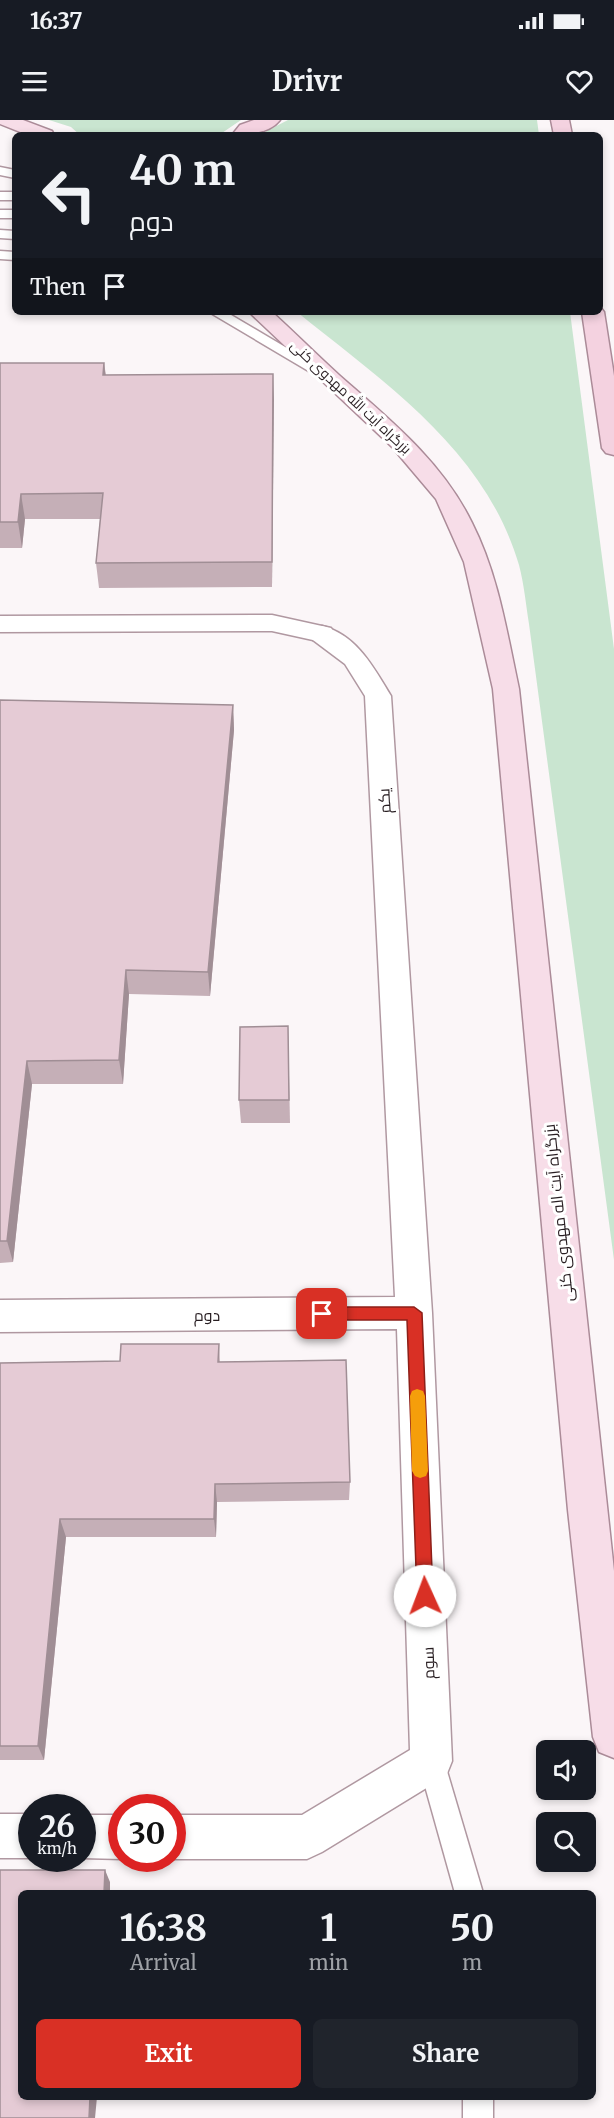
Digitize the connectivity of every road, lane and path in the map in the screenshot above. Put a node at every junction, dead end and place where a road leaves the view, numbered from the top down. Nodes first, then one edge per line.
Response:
1 (6, 120) edge
2 (271, 120) edge
3 (37, 132) edge
4 (244, 132) edge
5 (221, 315) edge
6 (263, 315) edge
7 (593, 315) edge
8 (327, 376) junction
9 (614, 448) edge
10 (0, 624) edge
11 (506, 689) joint
12 (414, 1313) junction
13 (0, 1316) edge
14 (614, 1737) edge
15 (431, 1761) junction
16 (0, 1836) edge
17 (18, 1836) edge
18 (186, 1837) edge
19 (469, 1890) edge
20 (478, 2100) edge
21 (478, 2118) edge

1 - 3 main road
2 - 4 highway
5 - 8 lane
6 - 8 main road, بزرگراه آیت الله مهدوی کنی
7 - 9 highway
8 - 11 main road, بزرگراه آیت الله مهدوی کنی
10 - 12 street, یکم
11 - 14 main road, بزرگراه آیت اله مهدوی کنی
12 - 13 street, دوم
12 - 15 street, سوم
15 - 18 street
15 - 19 lane, سوم
16 - 17 street
20 - 21 lane

